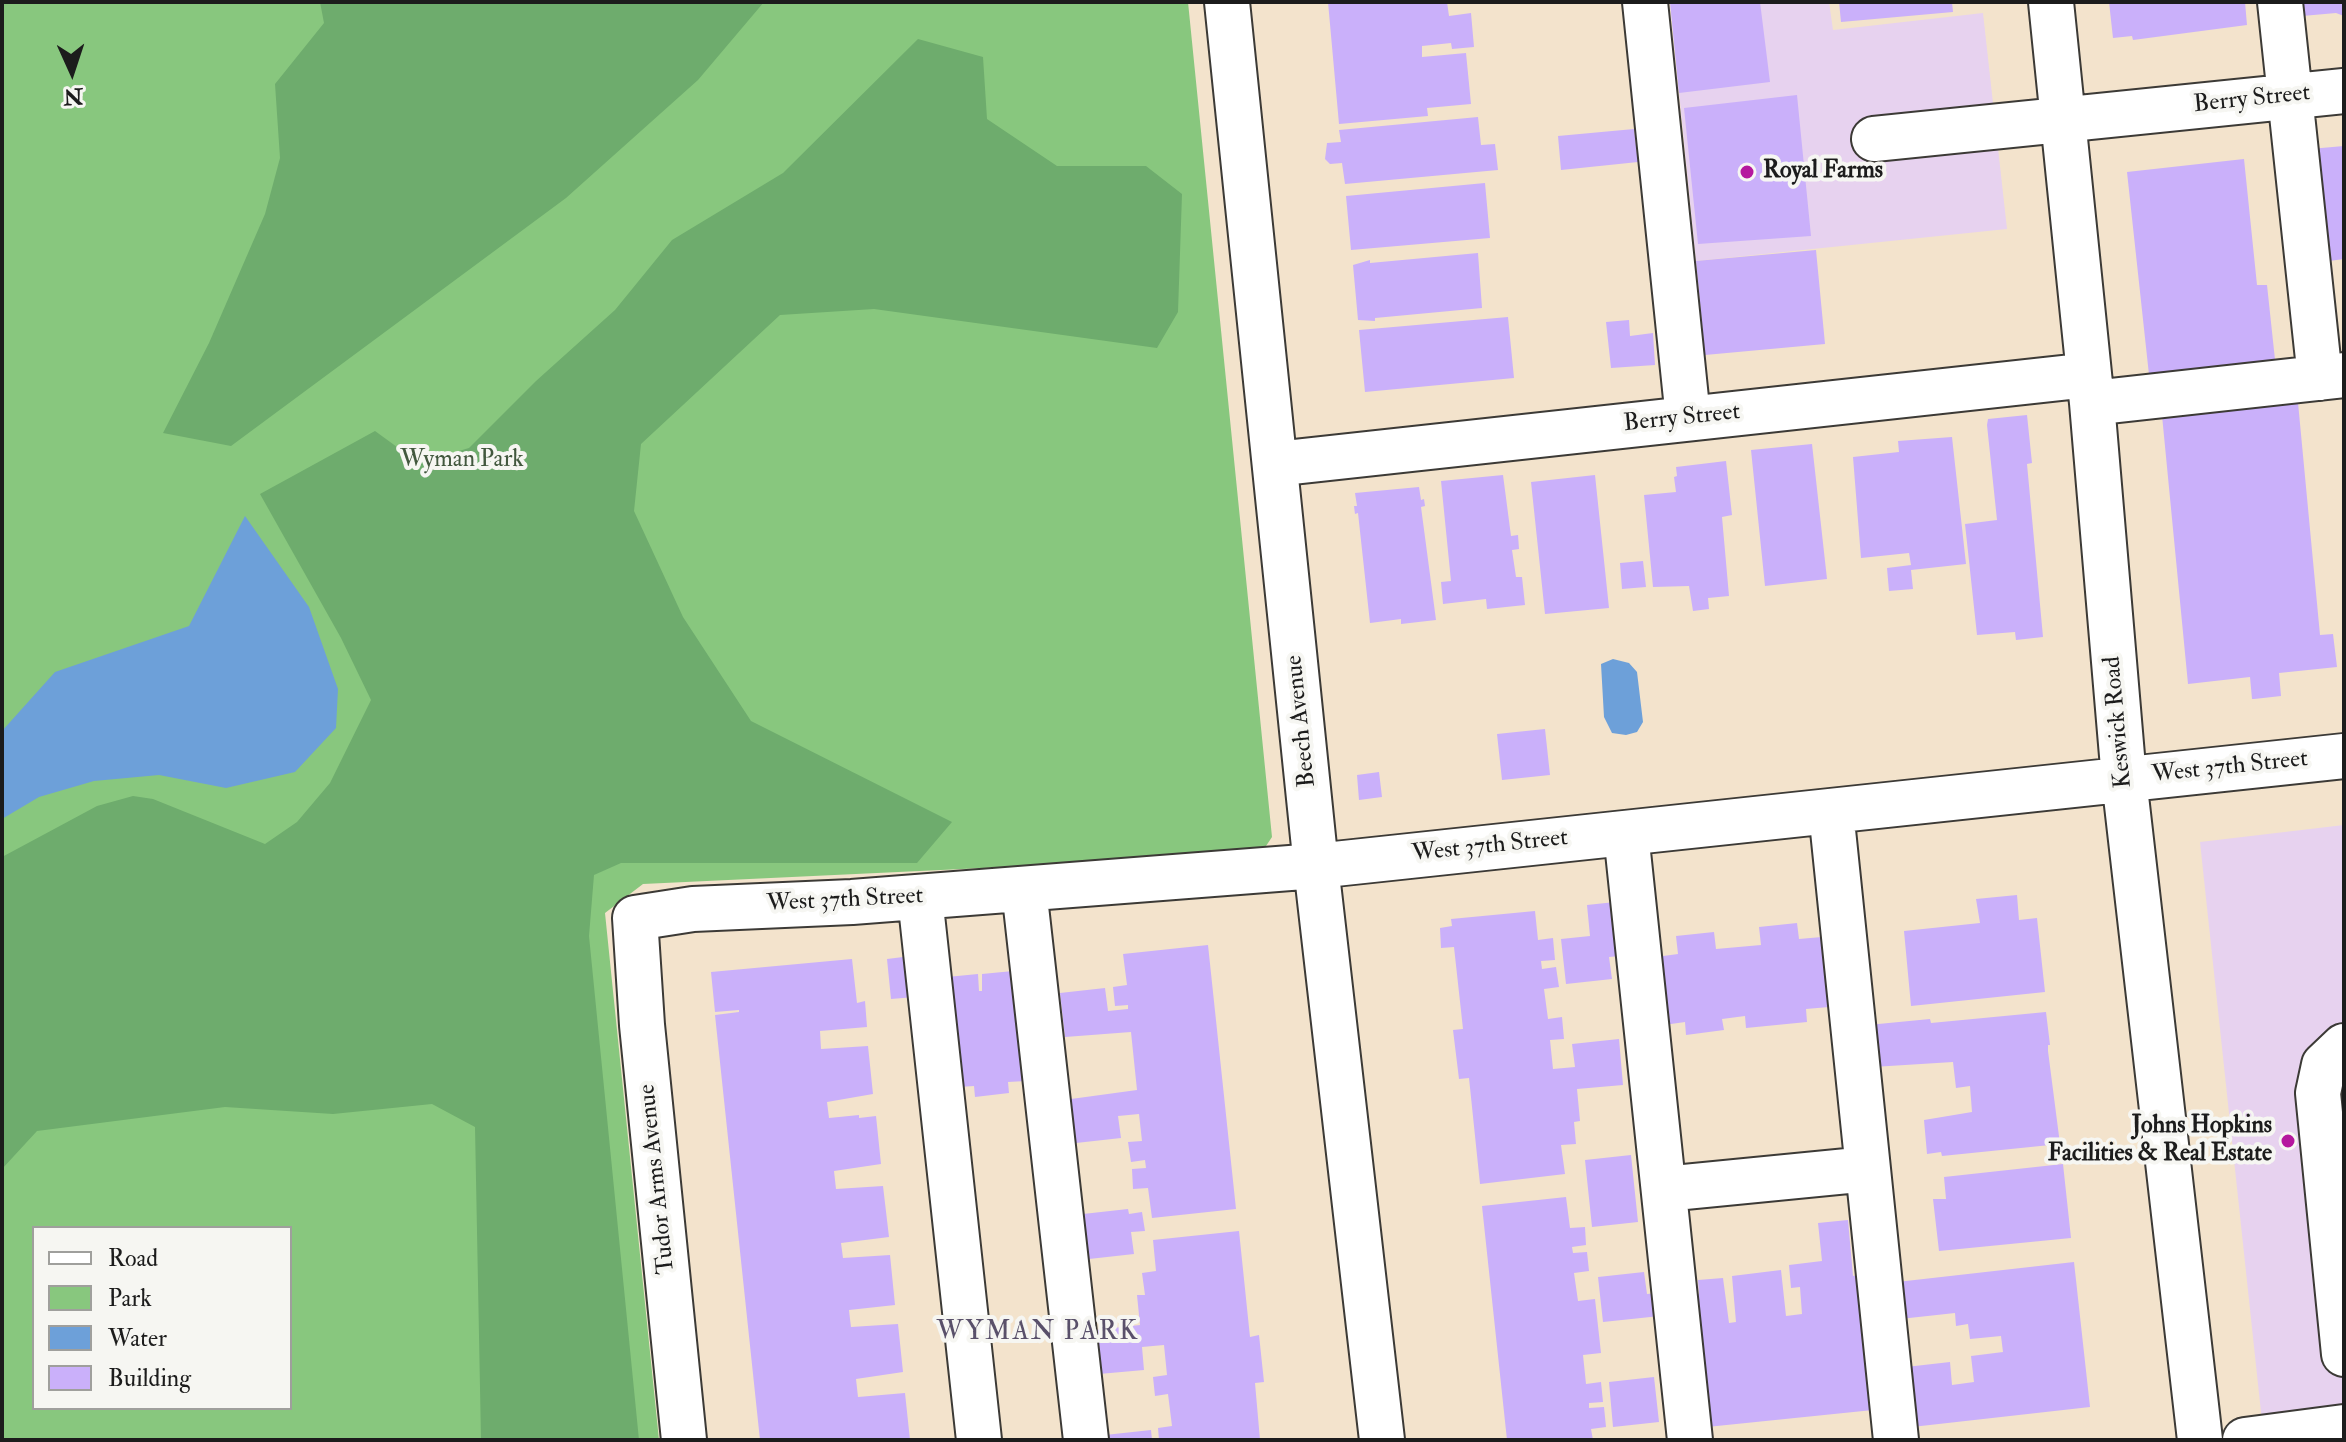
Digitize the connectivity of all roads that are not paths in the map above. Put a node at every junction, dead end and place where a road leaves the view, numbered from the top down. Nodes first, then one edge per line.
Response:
1 (1227, 2) edge
2 (1645, 2) edge
3 (2051, 2) edge
4 (2280, 2) edge
5 (2344, 91) edge
6 (2291, 96) junction
7 (2065, 119) junction
8 (1874, 139) dead end
9 (2332, 377) edge
10 (2090, 389) junction
11 (1688, 418) junction
12 (1275, 464) junction
13 (2344, 756) edge
14 (2124, 779) junction
15 (1831, 811) junction
16 (1626, 833) junction
17 (1316, 866) junction
18 (1024, 889) junction
19 (920, 897) junction
20 (635, 918) joint
21 (2344, 1046) edge
22 (1868, 1169) junction
23 (1664, 1189) junction
24 (2344, 1354) edge
25 (2344, 1427) edge
26 (684, 1440) edge
27 (979, 1440) edge
28 (1086, 1440) edge
29 (1382, 1440) edge
30 (1690, 1440) edge
31 (1896, 1440) edge
32 (2200, 1440) edge
33 (2245, 1440) edge

1 - 12 street, Beech Avenue
2 - 11 street
3 - 7 street, Keswick Road
4 - 6 street
5 - 6 street, Berry Street
6 - 7 street, Berry Street
6 - 9 street
7 - 8 street, Berry Street
7 - 10 street, Keswick Road
9 - 10 street, Berry Street
10 - 11 street, Berry Street
10 - 14 street, Keswick Road
11 - 12 street, Berry Street
12 - 17 street, Beech Avenue
13 - 14 street, West 37th Street
14 - 15 street, West 37th Street
14 - 32 street, Keswick Road
15 - 16 street, West 37th Street
15 - 22 street
16 - 17 street, West 37th Street
16 - 23 street
17 - 18 street, West 37th Street
17 - 29 street, Beech Avenue
18 - 19 street, West 37th Street
18 - 28 street
19 - 20 street, West 37th Street
19 - 27 street
20 - 26 street, Tudor Arms Avenue
21 - 24 street
22 - 23 street
22 - 31 street
23 - 30 street
25 - 33 street

